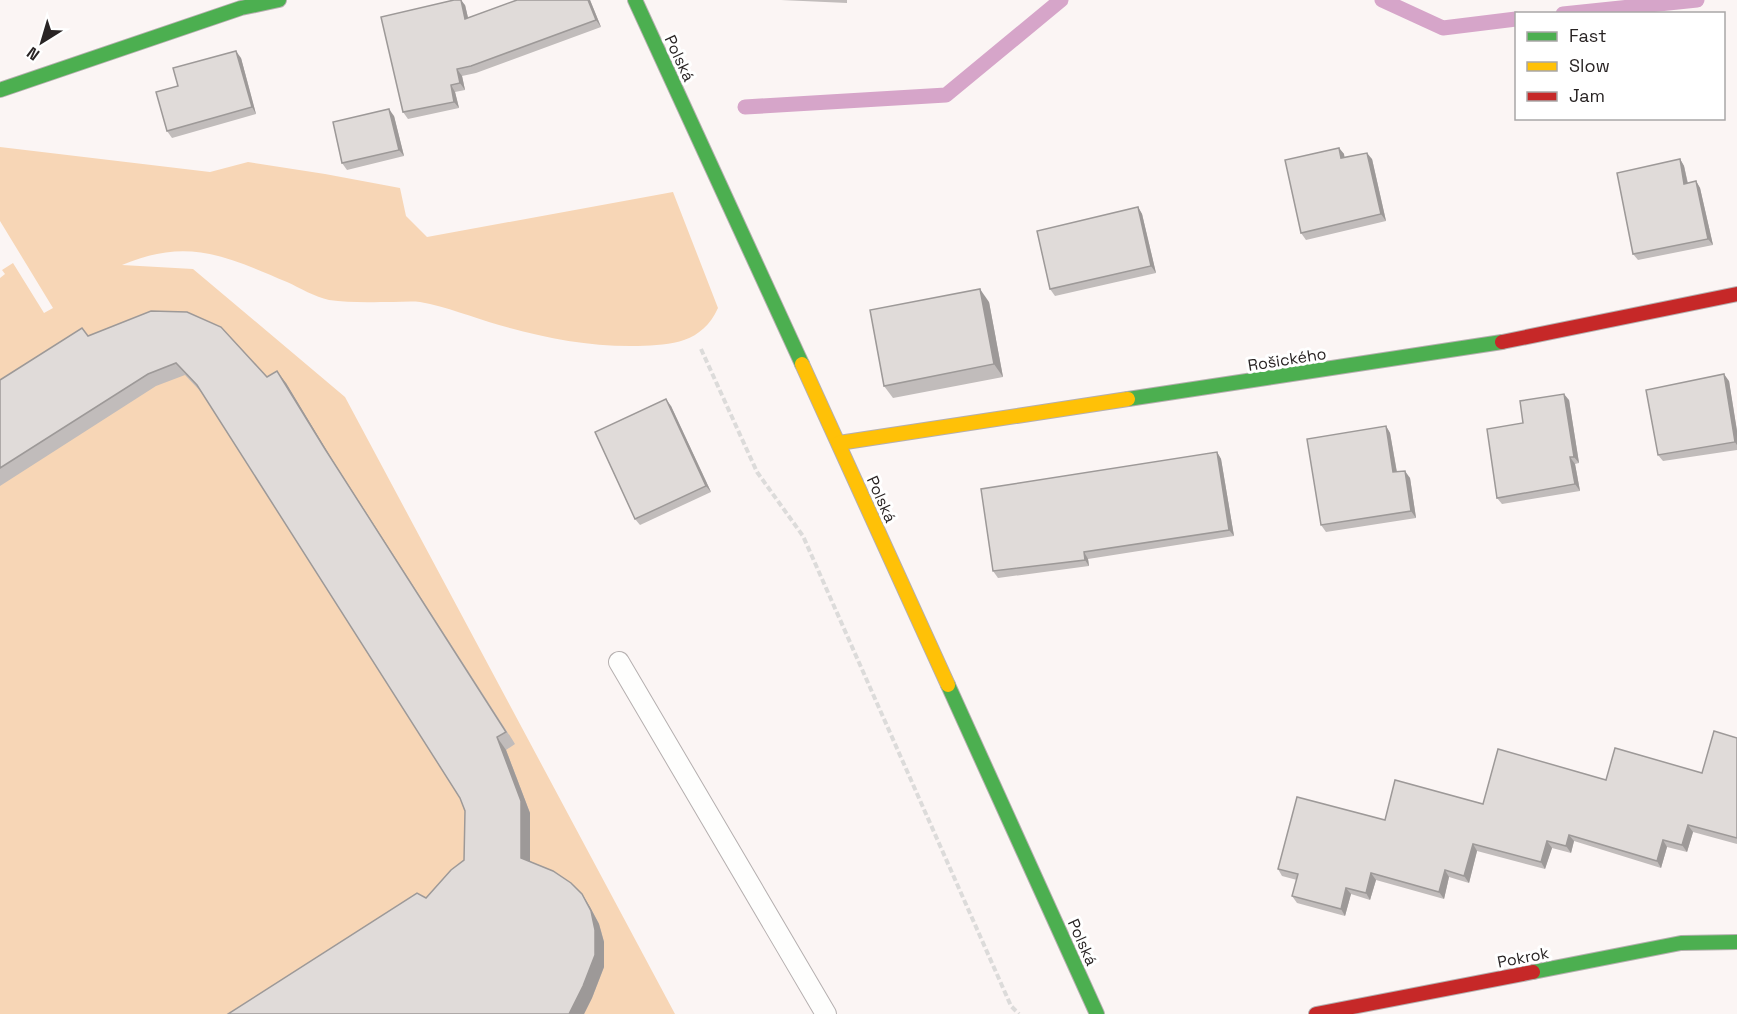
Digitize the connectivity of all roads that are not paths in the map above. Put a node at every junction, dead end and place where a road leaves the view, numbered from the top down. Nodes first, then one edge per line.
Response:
1 (279, 0) edge
2 (635, 0) edge
3 (0, 90) edge
4 (1737, 294) edge
5 (839, 443) junction
6 (618, 662) dead end
7 (1737, 942) edge
8 (826, 1014) edge
9 (1097, 1014) edge
10 (1316, 1014) edge

1 - 3 street
2 - 5 street, Polská
4 - 5 street, Rošického
5 - 9 street, Polská
6 - 8 lane
7 - 10 street, Pokrok

